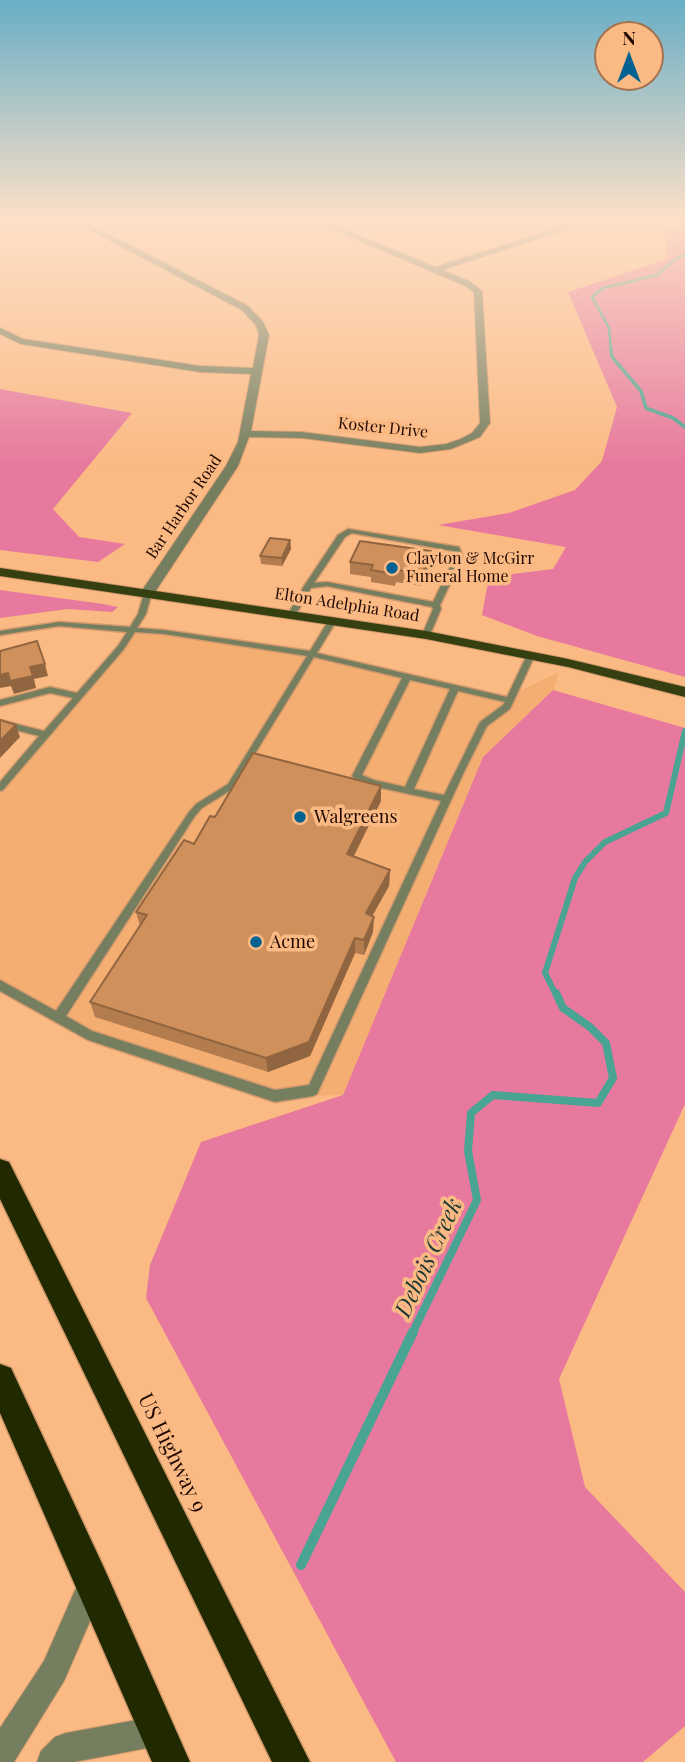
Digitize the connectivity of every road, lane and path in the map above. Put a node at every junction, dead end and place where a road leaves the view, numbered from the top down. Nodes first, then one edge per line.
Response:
1 (226, 300) edge
2 (480, 300) edge
3 (0, 331) edge
4 (256, 371) junction
5 (245, 434) junction
6 (0, 572) edge
7 (308, 586) junction
8 (148, 592) junction
9 (436, 605) junction
10 (292, 614) junction
11 (333, 620) junction
12 (132, 630) junction
13 (0, 633) edge
14 (426, 635) junction
15 (311, 654) junction
16 (531, 655) junction
17 (407, 677) junction
18 (455, 688) junction
19 (685, 692) edge
20 (79, 696) junction
21 (510, 700) junction
22 (0, 703) edge
23 (0, 723) edge
24 (46, 735) junction
25 (0, 788) edge
26 (408, 791) junction
27 (446, 799) junction
28 (0, 985) edge
29 (58, 1018) junction
30 (0, 1171) edge
31 (0, 1379) edge
32 (93, 1582) junction
33 (159, 1731) junction
34 (0, 1756) edge
35 (52, 1762) edge
36 (171, 1762) edge
37 (291, 1762) edge

1 - 4 street, Bar Harbor Road
2 - 5 street, Koster Drive
3 - 4 street
4 - 5 street, Bar Harbor Road
5 - 8 street, Bar Harbor Road
6 - 8 main road, Elton Adelphia Road
7 - 9 lane
7 - 9 lane
7 - 10 lane
8 - 10 main road, Elton Adelphia Road
8 - 12 lane
9 - 14 lane
10 - 11 main road, Elton Adelphia Road
11 - 14 main road, Elton Adelphia Road
11 - 15 lane
12 - 13 lane
12 - 15 lane
12 - 20 lane
14 - 16 main road, Elton Adelphia Road
15 - 17 lane
15 - 29 lane
16 - 19 main road, Elton Adelphia Road
16 - 21 lane
17 - 18 lane
17 - 26 lane
18 - 21 lane
18 - 26 lane
20 - 22 lane
20 - 24 lane
21 - 27 lane
23 - 24 lane
24 - 25 lane
26 - 27 lane
27 - 29 lane
28 - 29 lane
30 - 37 highway, US Highway 9
31 - 32 highway
32 - 33 highway
32 - 34 street
33 - 35 street
33 - 36 highway

